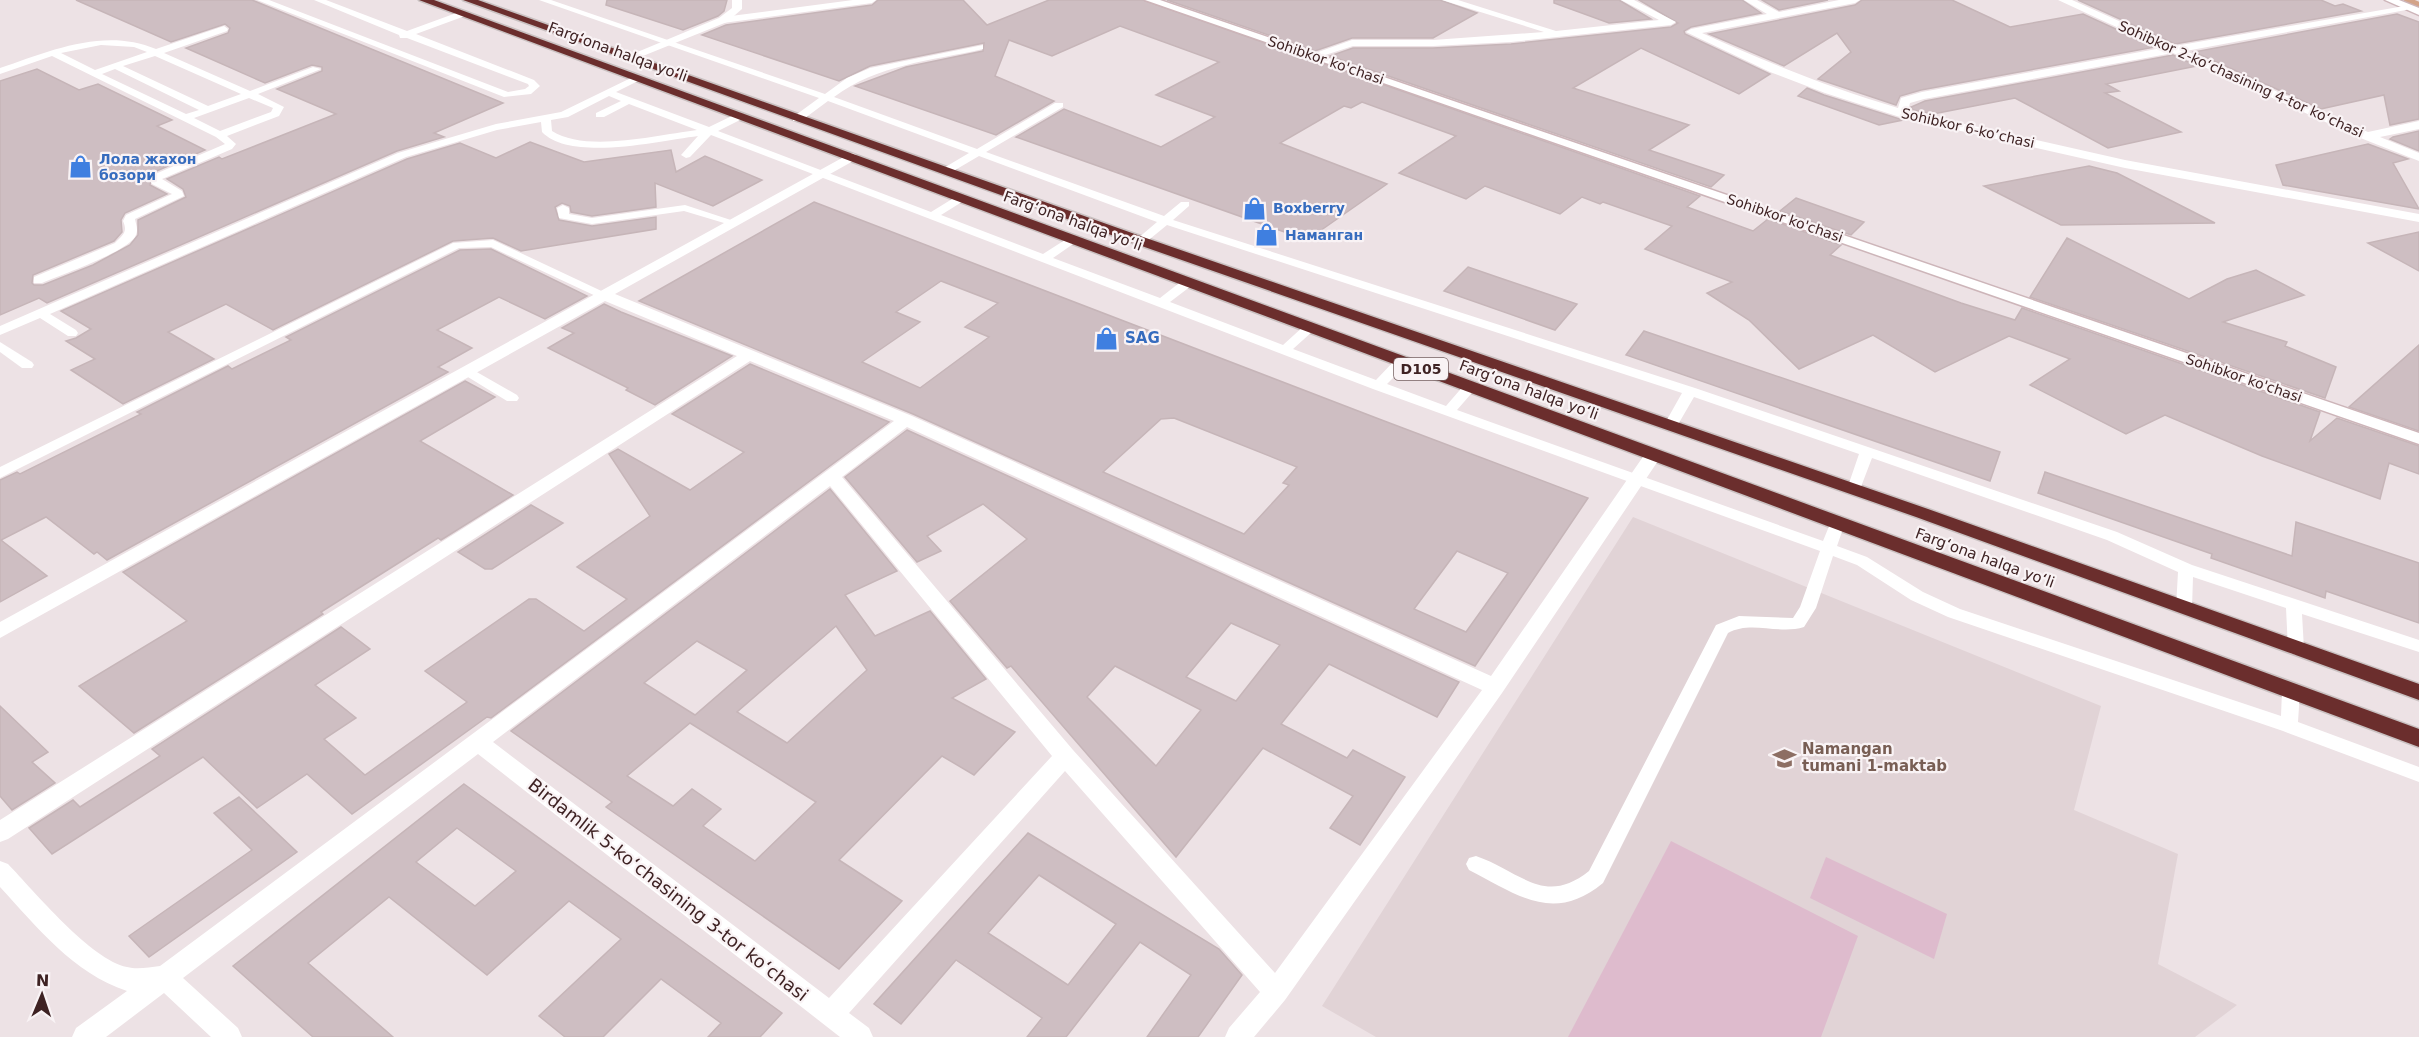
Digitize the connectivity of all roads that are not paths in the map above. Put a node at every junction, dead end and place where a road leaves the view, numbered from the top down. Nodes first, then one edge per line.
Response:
1 (261, 0) edge
2 (316, 0) edge
3 (424, 0) edge
4 (543, 0) edge
5 (737, 0) edge
6 (872, 0) edge
7 (1150, 0) edge
8 (1447, 0) edge
9 (1626, 0) edge
10 (1749, 0) edge
11 (1855, 0) edge
12 (2063, 0) edge
13 (2390, 0) edge
14 (465, 7) edge
15 (2406, 7) junction
16 (281, 10) junction
17 (2419, 12) edge
18 (1777, 15) junction
19 (723, 20) junction
20 (1670, 22) junction
21 (224, 29) dead end
22 (1691, 32) junction
23 (1561, 34) junction
24 (406, 35) junction
25 (667, 43) junction
26 (374, 47) junction
27 (980, 47) dead end
28 (2177, 50) junction
29 (53, 53) junction
30 (157, 53) junction
31 (1313, 56) junction
32 (629, 58) junction
33 (115, 66) junction
34 (315, 69) dead end
35 (0, 71) edge
36 (95, 73) junction
37 (637, 78) junction
38 (609, 93) junction
39 (249, 94) junction
40 (828, 98) junction
41 (628, 101) junction
42 (1059, 105) dead end
43 (208, 110) junction
44 (600, 115) dead end
45 (1907, 115) junction
46 (740, 116) junction
47 (186, 118) junction
48 (546, 119) junction
49 (797, 119) junction
50 (2419, 126) edge
51 (708, 132) junction
52 (220, 135) junction
53 (2367, 136) junction
54 (976, 153) junction
55 (686, 155) dead end
56 (851, 157) junction
57 (2419, 157) edge
58 (946, 171) junction
59 (820, 174) junction
60 (961, 198) junction
61 (1185, 204) dead end
62 (563, 208) dead end
63 (930, 217) junction
64 (2419, 218) edge
65 (1166, 221) junction
66 (734, 223) junction
67 (1072, 240) junction
68 (1141, 241) junction
69 (1043, 259) junction
70 (38, 280) dead end
71 (1187, 283) junction
72 (604, 295) junction
73 (1161, 303) junction
74 (41, 313) junction
75 (1309, 328) junction
76 (0, 331) edge
77 (72, 333) dead end
78 (0, 346) edge
79 (1284, 350) junction
80 (749, 355) junction
81 (1401, 362) junction
82 (27, 365) dead end
83 (468, 371) junction
84 (1378, 386) junction
85 (1470, 387) junction
86 (1690, 390) junction
87 (512, 398) dead end
88 (1448, 412) junction
89 (906, 420) junction
90 (1671, 425) junction
91 (2419, 439) edge
92 (1868, 452) junction
93 (1653, 455) junction
94 (0, 473) edge
95 (831, 476) junction
96 (1635, 480) junction
97 (1854, 489) junction
98 (1838, 523) junction
99 (1828, 549) junction
100 (2186, 569) junction
101 (2294, 605) junction
102 (2184, 608) junction
103 (0, 630) edge
104 (2419, 646) edge
105 (2296, 649) junction
106 (1495, 687) junction
107 (2291, 691) junction
108 (2419, 692) edge
109 (2289, 726) junction
110 (2419, 738) edge
111 (478, 742) junction
112 (1065, 756) junction
113 (2419, 775) edge
114 (0, 832) edge
115 (1476, 864) dead end
116 (0, 871) edge
117 (165, 977) junction
118 (1276, 992) junction
119 (830, 1015) junction
120 (85, 1037) edge
121 (229, 1037) edge
122 (860, 1037) edge
123 (1238, 1037) edge

1 - 16 lane
2 - 16 lane
2 - 24 lane
3 - 14 highway, Farg‘ona halqa yo‘li / D105
4 - 25 lane
5 - 19 street
6 - 19 lane
7 - 31 street, Sohibkor ko'chasi
8 - 23 street
9 - 20 street, Sohibkor 6-koʼchasi
10 - 18 street
11 - 18 street
12 - 28 street, Sohibkor 2-ko‘chasining 4-tor ko‘chasi
13 - 15 street
14 - 24 lane
14 - 32 highway, Farg‘ona halqa yo‘li / D105
14 - 37 highway, Farg‘ona halqa yo‘li / D105
15 - 17 street
15 - 28 street
16 - 26 lane
18 - 22 street
19 - 25 street
20 - 22 street, Sohibkor 6-koʼchasi
20 - 23 street
21 - 30 lane
22 - 45 street, Sohibkor 6-koʼchasi
23 - 31 street
24 - 26 lane
24 - 26 lane
25 - 32 street
25 - 40 lane
27 - 40 lane
28 - 45 street
28 - 53 street, Sohibkor 2-ko‘chasining 4-tor ko‘chasi
29 - 30 lane
29 - 35 lane
29 - 36 lane
30 - 33 lane
30 - 39 lane
31 - 91 street, Sohibkor ko'chasi
32 - 49 highway, Farg‘ona halqa yo‘li / D105
33 - 36 lane
33 - 43 lane
34 - 39 lane
36 - 47 lane
37 - 38 lane
37 - 46 highway, Farg‘ona halqa yo‘li / D105
38 - 41 lane
38 - 48 lane
39 - 43 lane
39 - 52 lane
40 - 49 lane
40 - 54 lane
41 - 44 lane
41 - 51 lane
42 - 54 lane
43 - 47 lane
45 - 64 street, Sohibkor 6-koʼchasi
46 - 51 lane
46 - 56 highway, Farg‘ona halqa yo‘li / D105
47 - 52 lane
48 - 51 lane
48 - 74 lane
49 - 58 highway, Farg‘ona halqa yo‘li / D105
50 - 53 street
51 - 55 lane
51 - 59 lane
52 - 70 lane
53 - 57 street, Sohibkor 2-ko‘chasining 4-tor ko‘chasi
54 - 58 lane
54 - 65 lane
56 - 59 street
56 - 60 highway, Farg‘ona halqa yo‘li / D105
58 - 68 highway, Farg‘ona halqa yo‘li / D105
59 - 63 lane
59 - 66 street
60 - 63 lane
60 - 67 highway, Farg‘ona halqa yo‘li / D105
61 - 65 lane
62 - 66 lane
63 - 69 lane
65 - 68 lane
65 - 86 lane
66 - 72 street
67 - 69 lane
67 - 71 highway, Farg‘ona halqa yo‘li / D105
68 - 90 highway, Farg‘ona halqa yo‘li / D105
69 - 73 lane
71 - 73 lane
71 - 75 highway, Farg‘ona halqa yo‘li / D105
72 - 80 street
72 - 83 street
72 - 94 lane
73 - 79 lane
74 - 76 lane
74 - 77 lane
75 - 79 lane
75 - 81 highway, Farg‘ona halqa yo‘li / D105
78 - 82 lane
79 - 84 lane
80 - 89 street
80 - 114 street
81 - 84 lane
81 - 85 highway, Farg‘ona halqa yo‘li / D105
83 - 87 lane
83 - 103 street
84 - 88 lane
85 - 88 lane
85 - 93 highway, Farg‘ona halqa yo‘li / D105
86 - 90 lane
86 - 92 lane
88 - 96 lane
89 - 95 street
89 - 106 street
90 - 97 highway, Farg‘ona halqa yo‘li / D105
92 - 97 lane
92 - 100 lane
93 - 96 street
93 - 98 highway, Farg‘ona halqa yo‘li / D105
95 - 111 street
95 - 112 street
96 - 99 lane
96 - 106 street
97 - 102 highway, Farg‘ona halqa yo‘li / D105
98 - 99 lane
98 - 107 highway, Farg‘ona halqa yo‘li / D105
99 - 109 lane
99 - 115 lane
100 - 101 lane
100 - 102 lane
101 - 104 lane
101 - 105 lane
102 - 105 highway, Farg‘ona halqa yo‘li / D105
105 - 108 highway, Farg‘ona halqa yo‘li / D105
106 - 118 street
107 - 109 lane
107 - 110 highway, Farg‘ona halqa yo‘li / D105
109 - 113 lane
111 - 117 street
111 - 119 street, Birdamlik 5-koʻchasining 3-tor koʻchasi
112 - 118 street
112 - 119 street
116 - 117 street
117 - 120 street
117 - 121 street
118 - 123 street
119 - 122 street, Birdamlik 5-koʻchasining 3-tor koʻchasi

